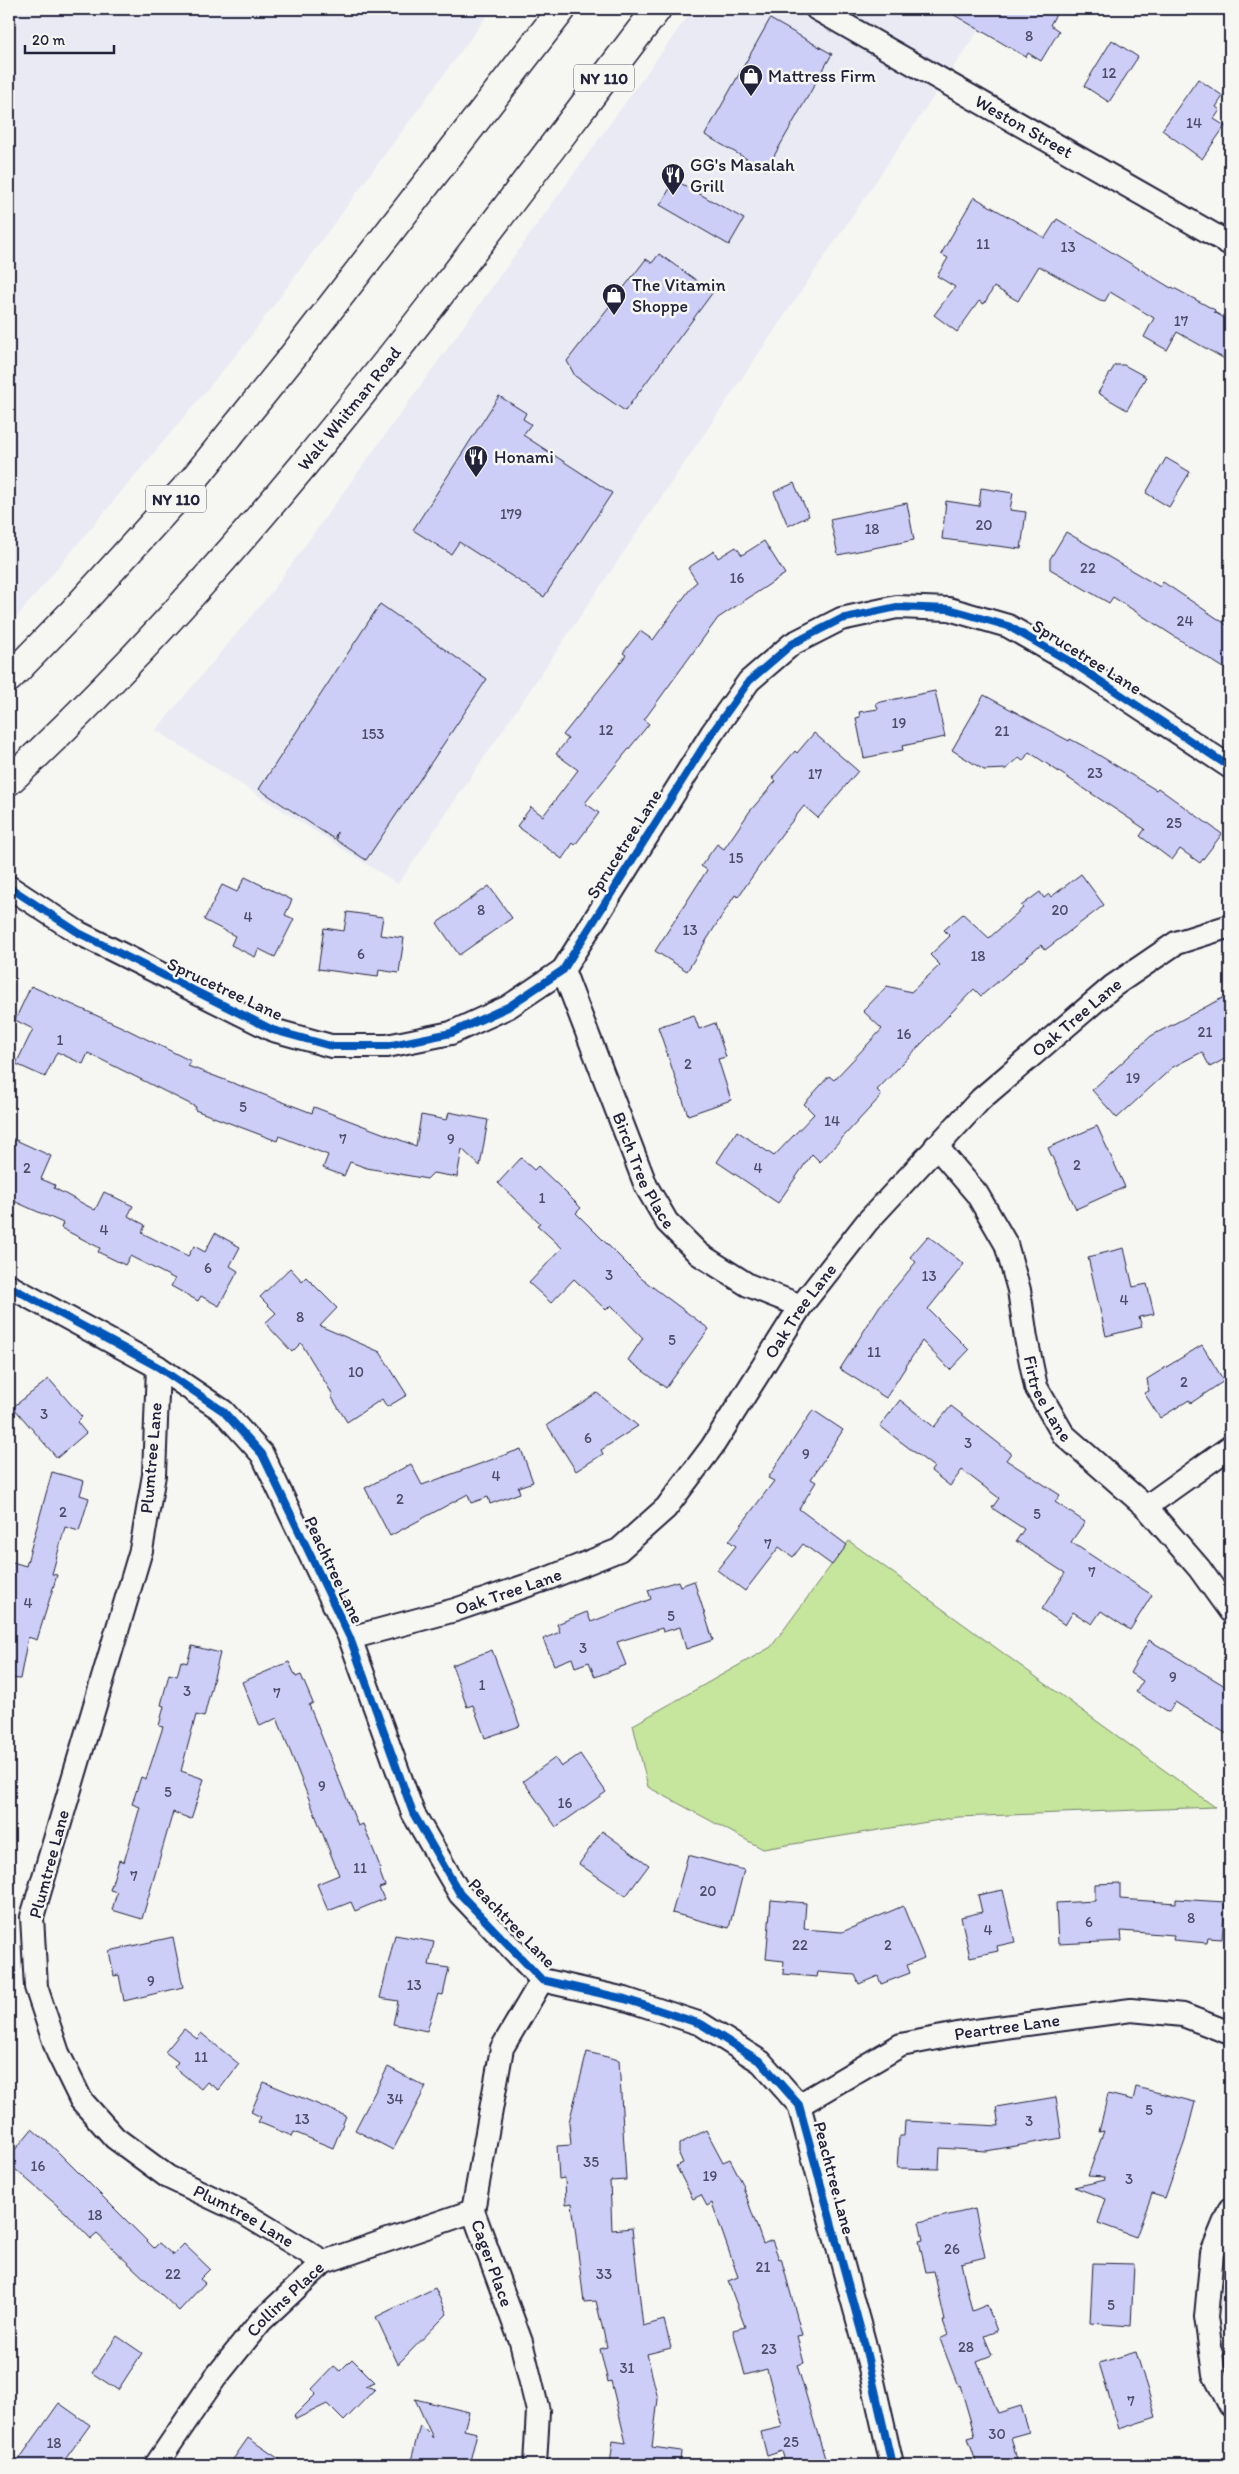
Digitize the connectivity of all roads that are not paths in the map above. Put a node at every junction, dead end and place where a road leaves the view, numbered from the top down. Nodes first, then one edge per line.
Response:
1 (562, 9) edge
2 (657, 9) edge
3 (817, 9) edge
4 (1230, 244) edge
5 (74, 612) junction
6 (9, 678) edge
7 (9, 698) edge
8 (1230, 767) edge
9 (9, 781) edge
10 (9, 888) edge
11 (1230, 926) edge
12 (563, 970) junction
13 (936, 1146) junction
14 (9, 1286) edge
15 (801, 1306) junction
16 (158, 1367) junction
17 (1230, 1447) edge
18 (1146, 1507) junction
19 (1230, 1611) edge
20 (350, 1638) junction
21 (542, 1980) junction
22 (1230, 2033) edge
23 (799, 2105) junction
24 (1230, 2209) edge
25 (473, 2212) junction
26 (324, 2262) junction
27 (1230, 2406) edge
28 (156, 2465) edge
29 (535, 2465) edge
30 (892, 2465) edge

1 - 5 main road, NY 110
2 - 9 main road, Walt Whitman Road / NY 110
3 - 4 street, Weston Street
5 - 6 main road, NY 110
5 - 7 main road
8 - 12 street, Sprucetree Lane
10 - 12 street, Sprucetree Lane
11 - 13 street, Oak Tree Lane
12 - 15 street, Birch Tree Place
13 - 15 street, Oak Tree Lane
13 - 18 street, Firtree Lane
14 - 16 street, Peachtree Lane
15 - 20 street, Oak Tree Lane
16 - 20 street, Peachtree Lane
16 - 26 street, Plumtree Lane
17 - 18 street
18 - 19 street, Firtree Lane
20 - 21 street, Peachtree Lane
21 - 23 street, Peachtree Lane
21 - 25 street, Cager Place
22 - 23 street, Peartree Lane
23 - 30 street, Peachtree Lane
24 - 27 street
25 - 26 street, Collins Place
25 - 29 street, Cager Place
26 - 28 street, Collins Place

